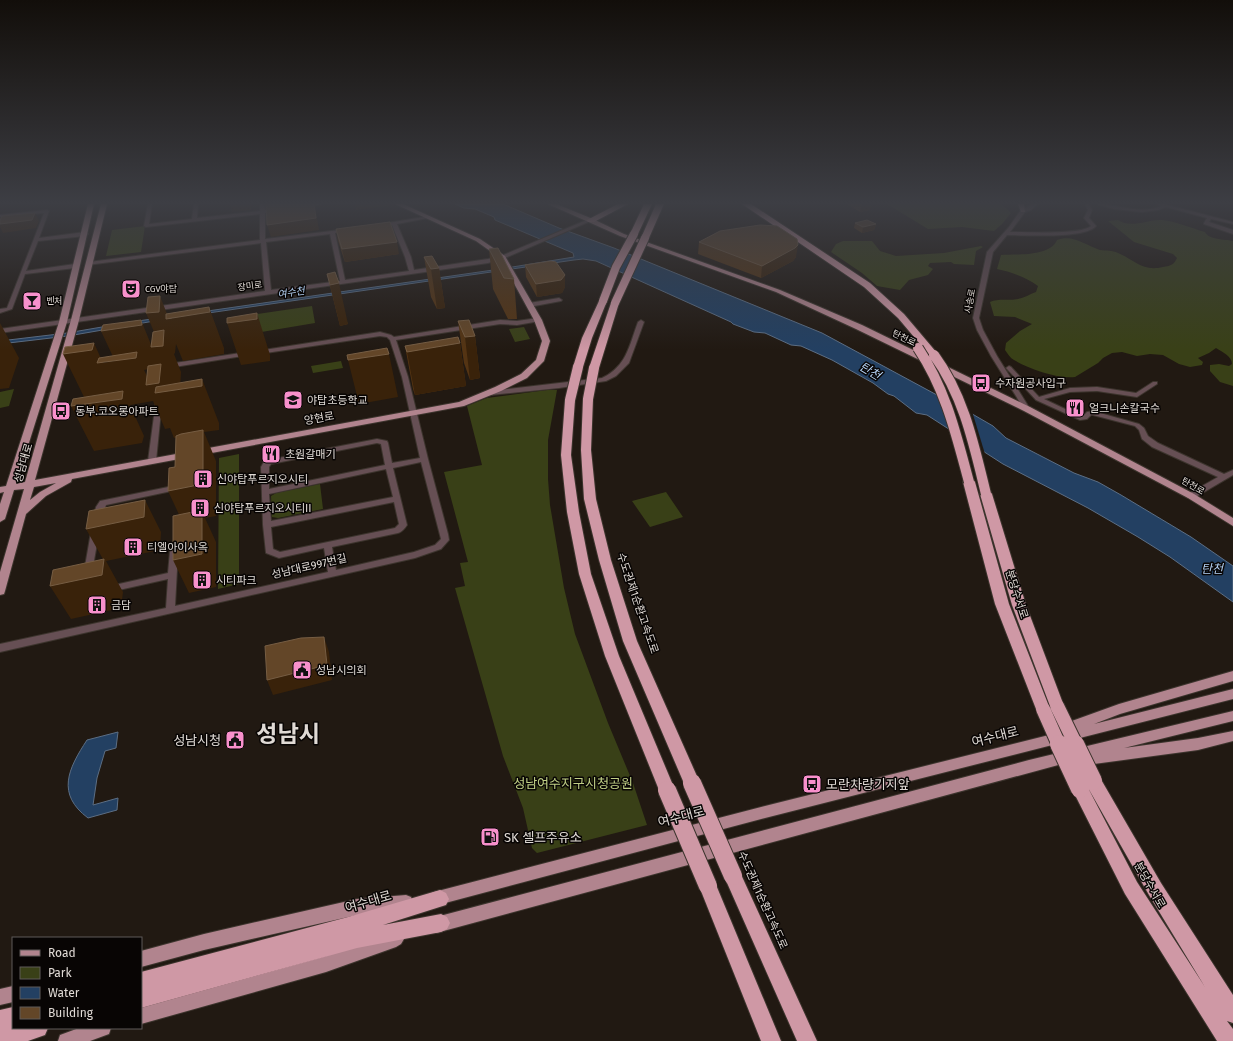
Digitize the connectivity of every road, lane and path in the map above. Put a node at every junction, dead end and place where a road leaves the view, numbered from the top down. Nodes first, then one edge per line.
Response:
1 (31, 253) edge
2 (79, 253) edge
3 (92, 253) edge
4 (175, 253) edge
5 (264, 253) edge
6 (337, 253) edge
7 (406, 253) edge
8 (496, 253) edge
9 (513, 253) edge
10 (624, 253) edge
11 (638, 253) edge
12 (671, 253) edge
13 (810, 253) edge
14 (819, 253) edge
15 (990, 253) edge
16 (503, 257) junction
17 (89, 264) junction
18 (75, 266) junction
19 (412, 272) junction
20 (24, 273) junction
21 (343, 282) junction
22 (268, 292) junction
23 (559, 300) dead end
24 (530, 305) junction
25 (0, 311) edge
26 (538, 320) junction
27 (63, 322) junction
28 (641, 322) dead end
29 (74, 324) junction
30 (0, 332) edge
31 (393, 339) junction
32 (1009, 368) dead end
33 (162, 372) edge
34 (1155, 383) dead end
35 (160, 393) edge
36 (490, 393) junction
37 (1038, 399) junction
38 (1027, 409) junction
39 (413, 413) junction
40 (424, 459) junction
41 (152, 461) junction
42 (389, 466) junction
43 (1233, 472) edge
44 (81, 474) junction
45 (1224, 477) junction
46 (30, 484) junction
47 (179, 487) edge
48 (5, 489) edge
49 (265, 492) junction
50 (1191, 496) junction
51 (396, 499) junction
52 (21, 513) junction
53 (0, 519) edge
54 (1233, 523) edge
55 (267, 525) junction
56 (175, 540) edge
57 (328, 545) junction
58 (332, 573) junction
59 (172, 575) junction
60 (87, 578) edge
61 (102, 590) edge
62 (0, 591) edge
63 (170, 610) junction
64 (0, 648) edge
65 (1233, 676) edge
66 (1233, 694) edge
67 (1050, 708) junction
68 (1233, 716) edge
69 (1233, 736) edge
70 (1017, 749) junction
71 (1029, 766) junction
72 (1087, 785) junction
73 (440, 899) junction
74 (441, 923) junction
75 (142, 959) edge
76 (142, 982) edge
77 (12, 994) edge
78 (0, 998) edge
79 (142, 998) edge
80 (1233, 1013) edge
81 (142, 1016) edge
82 (12, 1017) edge
83 (0, 1020) edge
84 (35, 1029) edge
85 (100, 1029) edge
86 (0, 1040) edge
87 (66, 1041) edge
88 (771, 1041) edge
89 (807, 1041) edge
90 (1229, 1041) edge

1 - 20 street
2 - 18 main road
3 - 17 main road
4 - 17 street
5 - 22 street
6 - 21 street
7 - 19 street
8 - 16 main road
9 - 16 street, 장미로
10 - 88 highway, bridge
11 - 89 highway, 수도권제1순환고속도로, bridge
12 - 38 main road, 탄천로
13 - 67 highway, 분당수서로, bridge
14 - 67 highway, 분당수서로, bridge
15 - 38 street, 사송로
16 - 19 street, 장미로
16 - 24 main road, 양현로
17 - 29 main road
18 - 20 street
18 - 27 main road
19 - 21 street, 장미로
20 - 25 street
21 - 22 street, 장미로
22 - 29 street, 장미로
23 - 24 street
24 - 26 main road, 양현로
26 - 31 street
26 - 36 main road, 양현로
27 - 29 street, 장미로
27 - 30 street, 장미로
27 - 48 main road, 성남대로
28 - 36 street
29 - 46 main road, 성남대로
31 - 33 street
31 - 39 street, 성남대로997번길
32 - 37 street
34 - 37 street
35 - 41 street
36 - 39 main road, 양현로
37 - 45 street
38 - 50 main road, 탄천로
39 - 40 street, 성남대로997번길
39 - 41 main road, 양현로
40 - 42 street
40 - 58 street, 성남대로997번길
41 - 44 main road, 양현로
42 - 49 street
42 - 49 street, 성남대로997번길
42 - 51 street, 성남대로997번길
43 - 45 street
44 - 46 main road, 양현로
44 - 52 main road
45 - 50 street
46 - 48 main road, 양현로
46 - 52 main road, 성남대로
47 - 60 street
48 - 53 main road, 성남대로
49 - 55 street, 성남대로997번길
50 - 54 main road, 탄천로
51 - 55 street
51 - 57 street, 성남대로997번길
52 - 62 main road, 성남대로
55 - 57 street, 성남대로997번길
56 - 59 street
57 - 58 street
58 - 63 street, 성남대로997번길
59 - 61 street
59 - 63 street
63 - 64 street, 성남대로997번길
65 - 70 main road
66 - 70 main road, 여수대로
67 - 72 highway, 분당수서로, bridge
68 - 71 main road
69 - 71 main road
70 - 73 main road, 여수대로
71 - 74 main road
72 - 80 highway, 분당수서로
72 - 90 highway, 분당수서로
73 - 75 main road
73 - 76 highway, 여수대로
74 - 79 highway
74 - 81 main road
77 - 78 main road
82 - 83 highway
84 - 86 highway
85 - 87 main road

